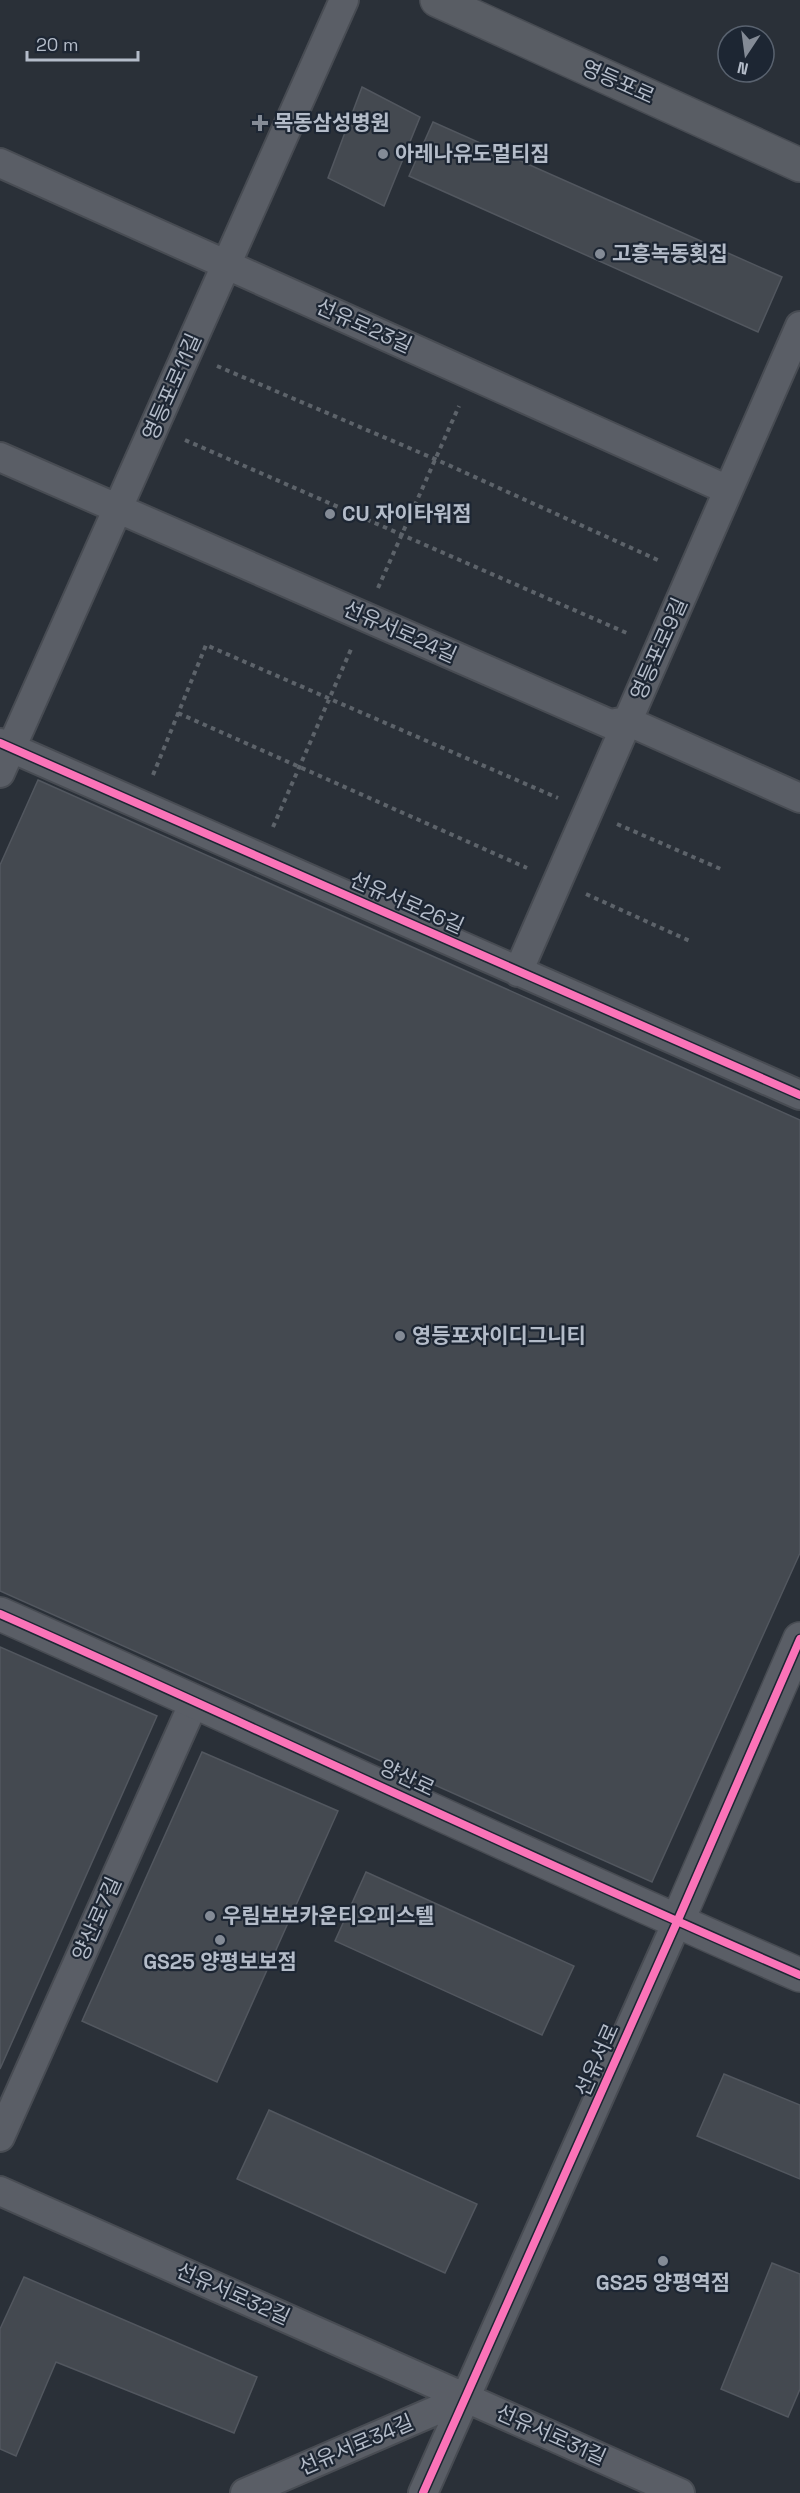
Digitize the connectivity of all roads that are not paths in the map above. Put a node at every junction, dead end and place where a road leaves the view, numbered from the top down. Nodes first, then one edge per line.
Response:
1 (344, 0) edge
2 (437, 0) edge
3 (0, 163) edge
4 (800, 165) edge
5 (226, 264) junction
6 (800, 326) edge
7 (0, 457) edge
8 (728, 490) junction
9 (118, 508) junction
10 (627, 721) junction
11 (6, 745) edge
12 (0, 773) edge
13 (800, 798) edge
14 (518, 972) junction
15 (800, 1095) edge
16 (0, 1614) edge
17 (800, 1640) edge
18 (195, 1700) junction
19 (677, 1922) junction
20 (800, 1975) edge
21 (0, 2137) edge
22 (0, 2191) edge
23 (467, 2397) junction
24 (630, 2483) edge
25 (245, 2493) edge
26 (423, 2493) edge
27 (680, 2493) edge

1 - 5 street, 영등포로11길
2 - 4 main road, 영등포로
3 - 5 street, 선유로23길
5 - 8 street, 선유로23길
5 - 9 street, 영등포로11길
6 - 8 street, 영등포로9길
7 - 9 street, 선유서로24길
8 - 10 street, 영등포로9길
9 - 10 street, 선유서로24길
9 - 11 street, 영등포로11길
10 - 13 street, 선유서로24길
10 - 14 street, 영등포로9길
11 - 12 street, 영등포로11길
11 - 14 street, 선유서로26길
14 - 15 street, 선유서로26길
16 - 18 street, 양산로
17 - 19 street, 선유서로
18 - 19 street, 양산로
18 - 21 street, 양산로7길
19 - 20 street, 양산로
19 - 23 street, 선유서로
22 - 23 street, 선유서로32길
23 - 24 street, 선유서로31길
23 - 25 street, 선유서로34길
23 - 26 street, 선유서로
24 - 27 street, 선유서로31길

